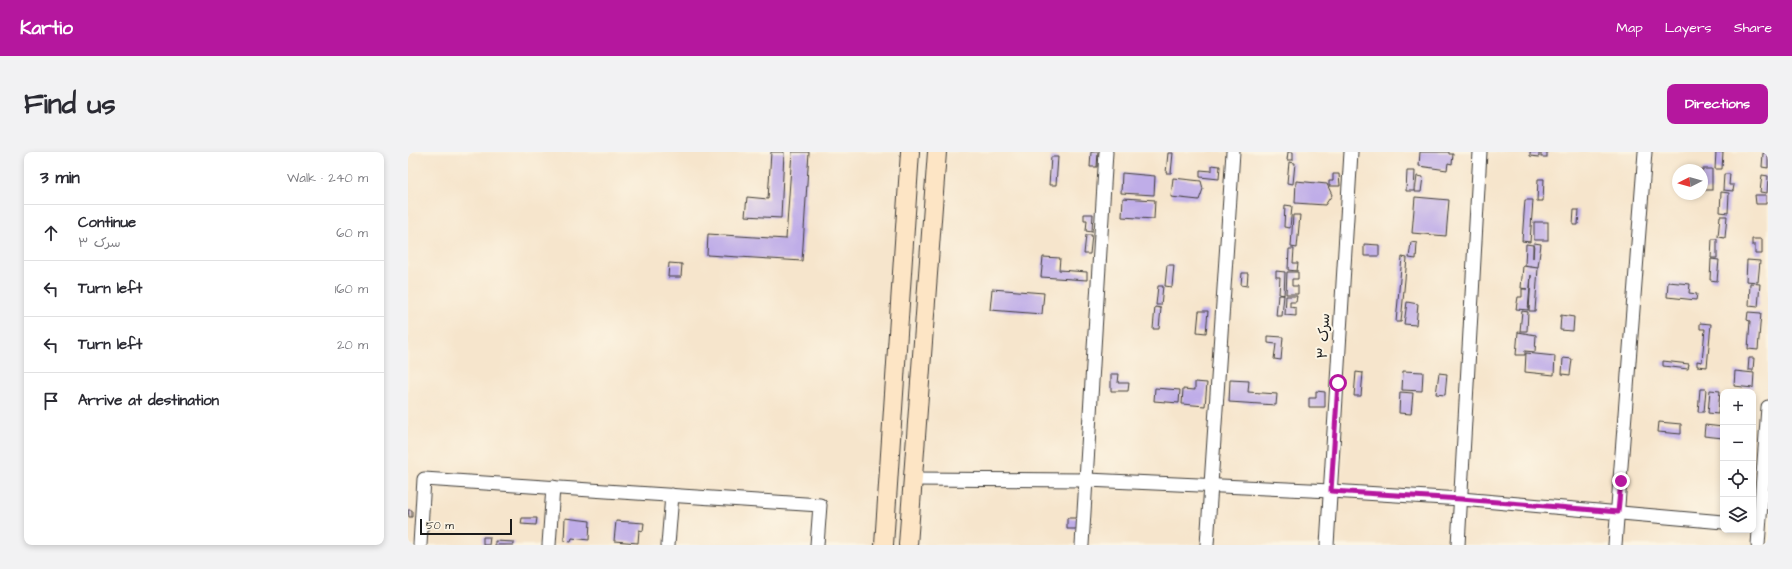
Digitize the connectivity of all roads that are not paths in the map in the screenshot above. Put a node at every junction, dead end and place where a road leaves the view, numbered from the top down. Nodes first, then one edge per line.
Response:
1 (910, 152) edge
2 (937, 152) edge
3 (1106, 152) edge
4 (1233, 152) edge
5 (1351, 152) edge
6 (1480, 152) edge
7 (1645, 152) edge
8 (1768, 407) edge
9 (913, 479) junction
10 (1087, 480) junction
11 (1211, 486) junction
12 (553, 488) junction
13 (1331, 491) junction
14 (672, 495) junction
15 (1461, 499) junction
16 (1618, 512) junction
17 (1720, 522) edge
18 (1760, 525) edge
19 (420, 545) edge
20 (549, 545) edge
21 (668, 545) edge
22 (817, 545) edge
23 (884, 545) edge
24 (908, 545) edge
25 (1082, 545) edge
26 (1207, 545) edge
27 (1328, 545) edge
28 (1458, 545) edge
29 (1615, 545) edge
30 (1758, 545) edge

1 - 23 main road
2 - 9 main road
3 - 10 street
4 - 11 street
5 - 13 street, سرک ۳
6 - 15 street
7 - 16 street
8 - 18 street
9 - 10 street
9 - 24 main road
10 - 11 street
10 - 25 street
11 - 13 street
11 - 26 street
12 - 14 street
12 - 19 street
12 - 20 street
13 - 15 street
13 - 27 street, سرک ۳
14 - 21 street
14 - 22 street
15 - 16 street
15 - 28 street
16 - 17 street
16 - 29 street
18 - 30 street

